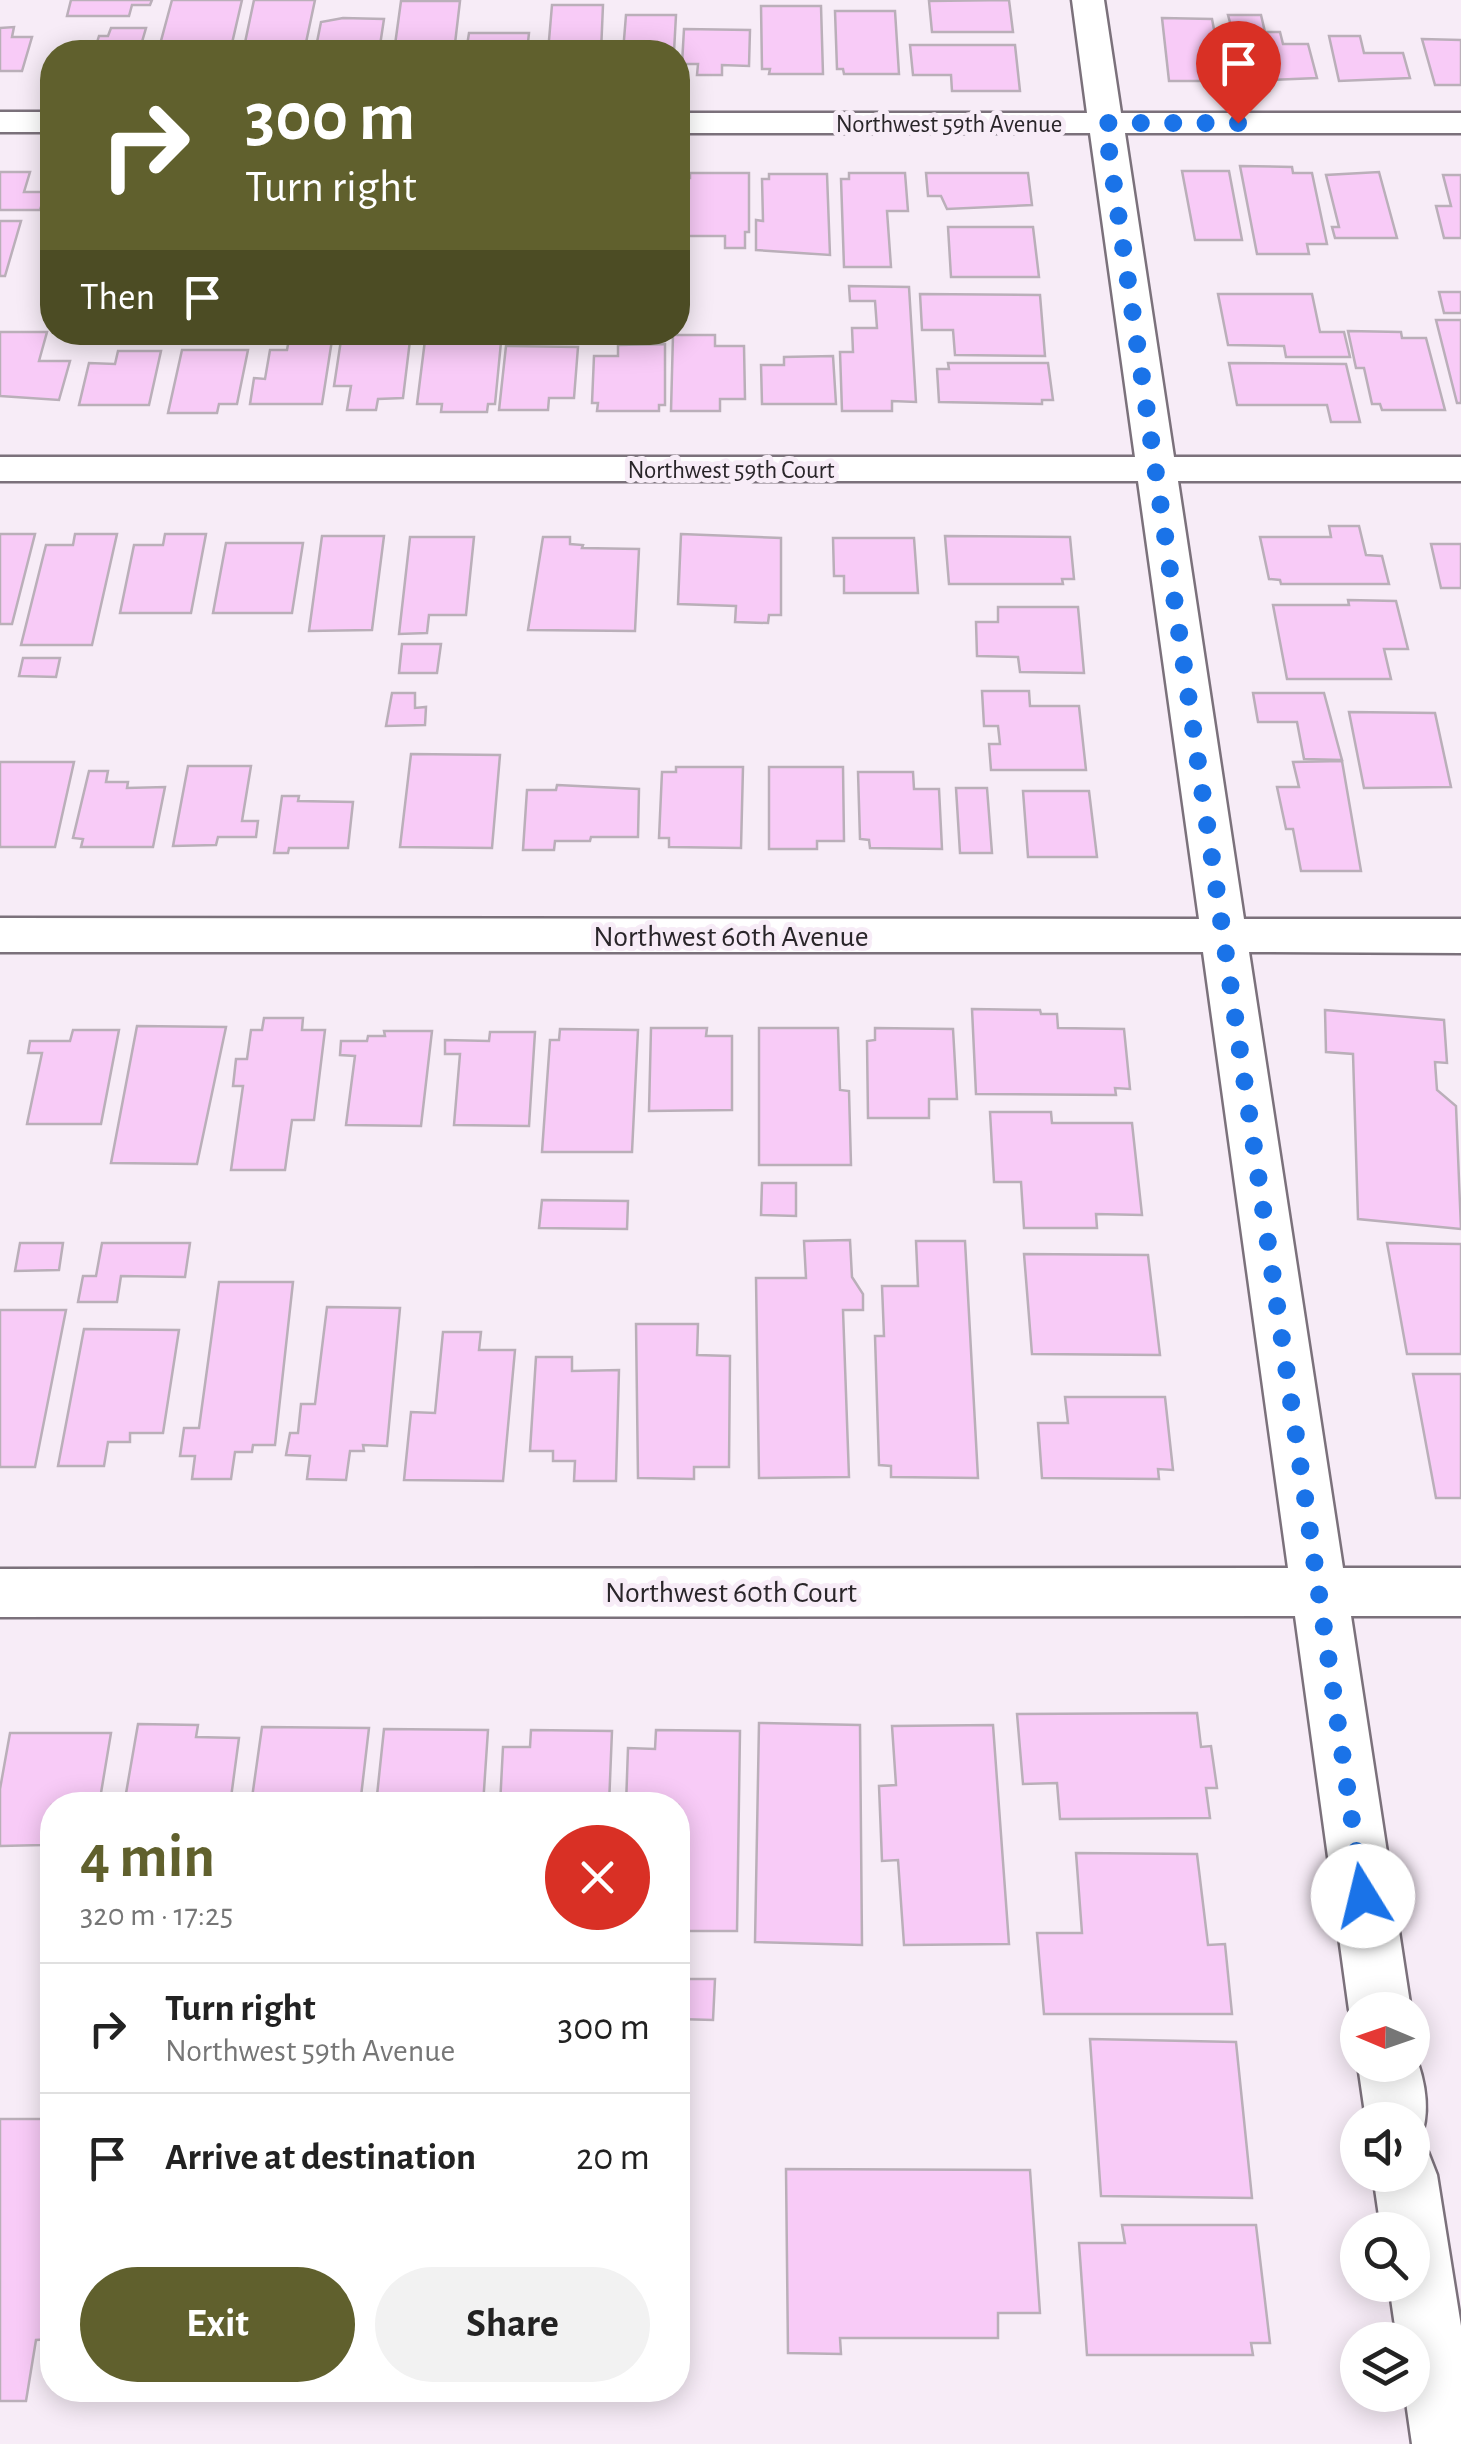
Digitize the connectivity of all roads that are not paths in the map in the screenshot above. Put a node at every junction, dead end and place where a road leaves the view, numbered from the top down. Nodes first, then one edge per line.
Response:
1 (1088, 0) edge
2 (0, 122) edge
3 (40, 122) edge
4 (690, 123) edge
5 (1105, 123) junction
6 (1461, 123) edge
7 (0, 469) edge
8 (1155, 469) junction
9 (1461, 469) edge
10 (0, 934) edge
11 (1224, 936) junction
12 (1461, 936) edge
13 (1316, 1591) junction
14 (0, 1592) edge
15 (1461, 1592) edge
16 (1377, 1992) edge
17 (1408, 2192) edge
18 (1446, 2444) edge

1 - 5 street
2 - 3 street
4 - 5 street, Northwest 59th Avenue
5 - 6 street, Northwest 59th Avenue
5 - 8 street
7 - 8 street, Northwest 59th Court
8 - 9 street, Northwest 59th Court
8 - 11 street
10 - 11 street, Northwest 60th Avenue
11 - 12 street, Northwest 60th Avenue
11 - 13 street
13 - 14 street, Northwest 60th Court
13 - 15 street, Northwest 60th Court
13 - 16 street
17 - 18 street

